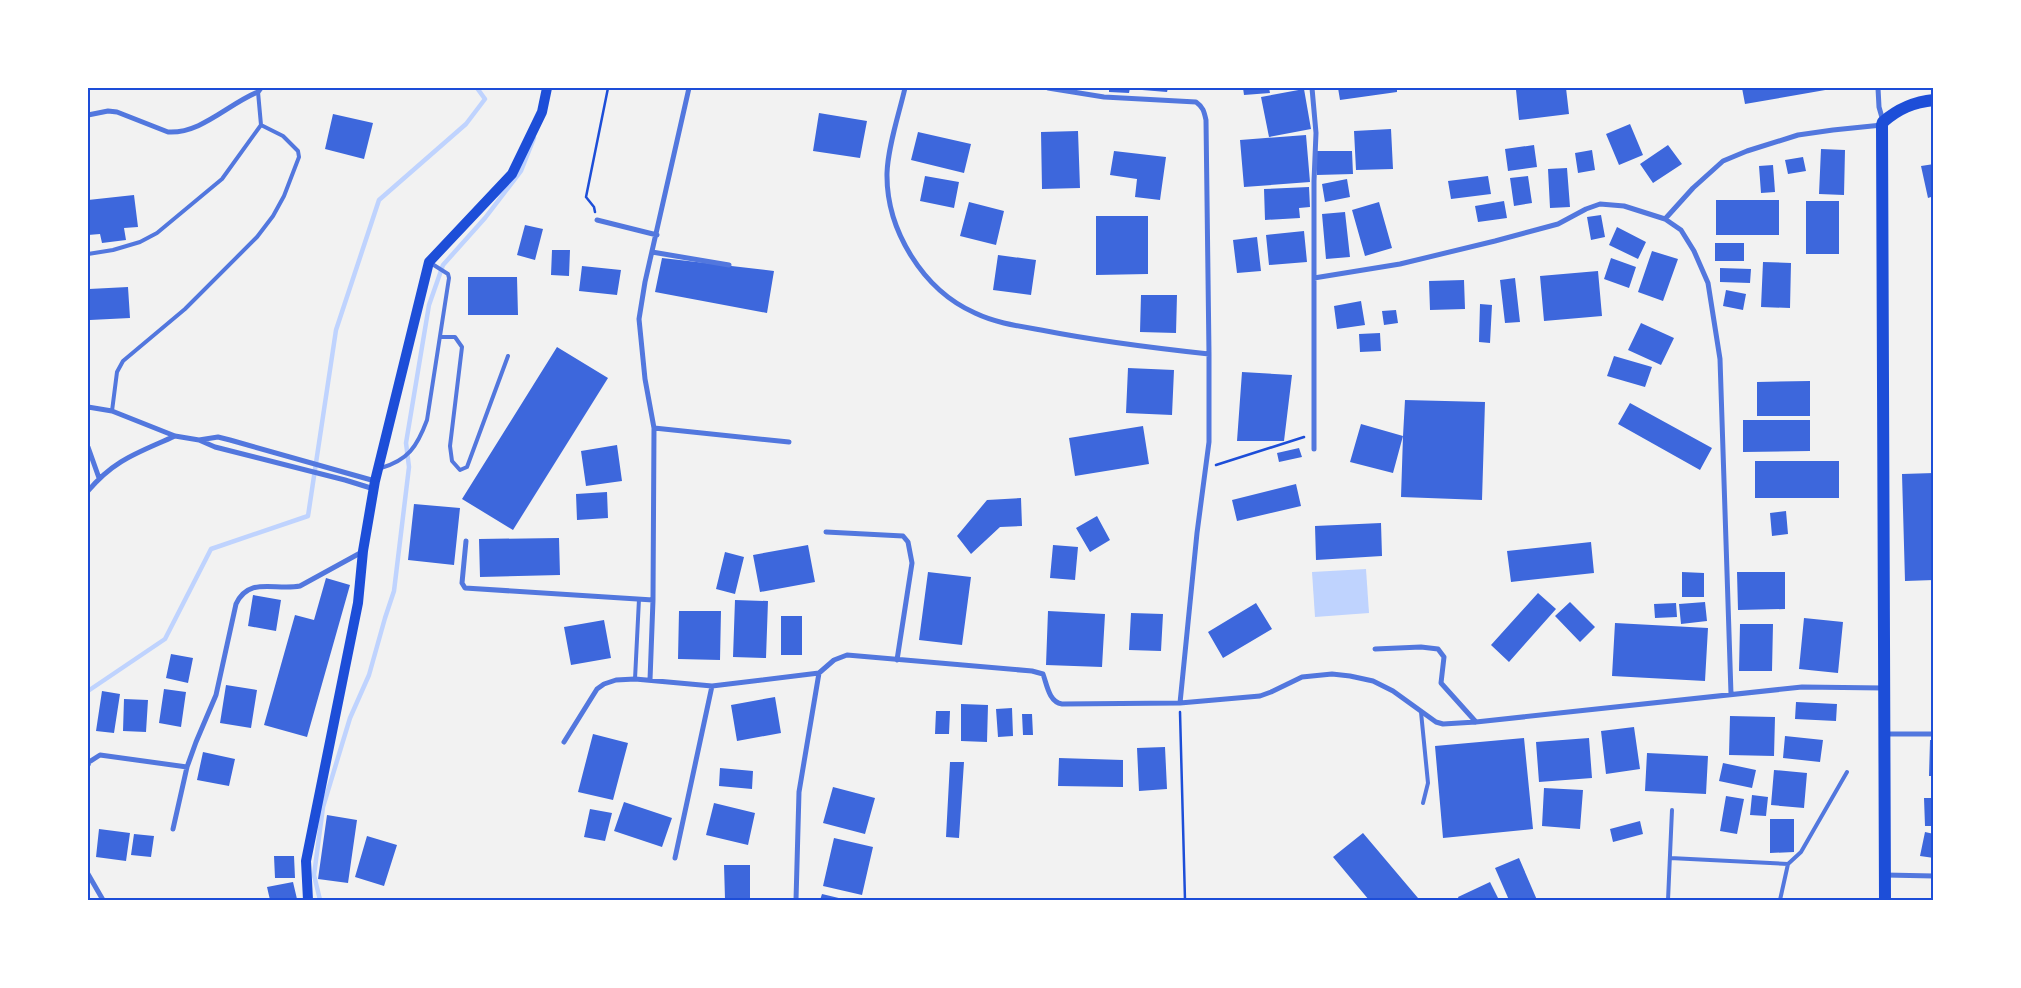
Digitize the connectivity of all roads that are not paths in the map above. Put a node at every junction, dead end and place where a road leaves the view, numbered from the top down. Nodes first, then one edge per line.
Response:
1 (547, 88) edge
2 (689, 88) edge
3 (905, 88) edge
4 (1048, 88) edge
5 (1093, 88) edge
6 (1312, 88) edge
7 (1878, 88) edge
8 (260, 90) edge
9 (1093, 94) junction
10 (1934, 100) edge
11 (88, 115) edge
12 (1882, 124) junction
13 (261, 125) junction
14 (1665, 219) junction
15 (597, 220) road end
16 (657, 235) junction
17 (652, 252) junction
18 (88, 254) edge
19 (729, 264) dead end
20 (433, 265) junction
21 (1314, 278) junction
22 (440, 336) junction
23 (1209, 354) junction
24 (508, 356) dead end
25 (88, 407) edge
26 (112, 412) junction
27 (654, 428) junction
28 (175, 436) junction
29 (199, 440) junction
30 (789, 442) dead end
31 (88, 447) edge
32 (1314, 449) dead end
33 (378, 468) junction
34 (99, 478) junction
35 (375, 485) junction
36 (88, 491) edge
37 (826, 532) dead end
38 (466, 541) dead end
39 (363, 551) junction
40 (639, 600) junction
41 (653, 600) junction
42 (1375, 649) dead end
43 (897, 660) junction
44 (820, 673) junction
45 (634, 679) junction
46 (650, 680) junction
47 (712, 686) junction
48 (1884, 688) junction
49 (1731, 694) junction
50 (1180, 703) junction
51 (1421, 712) junction
52 (1476, 722) junction
53 (1885, 734) junction
54 (1934, 734) edge
55 (564, 742) dead end
56 (88, 765) edge
57 (187, 767) junction
58 (1847, 772) dead end
59 (1423, 803) dead end
60 (1672, 810) dead end
61 (173, 829) dead end
62 (675, 858) dead end
63 (1670, 858) junction
64 (1788, 864) junction
65 (88, 874) edge
66 (1885, 875) junction
67 (1934, 876) edge
68 (103, 900) edge
69 (308, 900) edge
70 (796, 900) edge
71 (1668, 900) edge
72 (1780, 900) edge
73 (1885, 900) edge

1 - 20 main road
2 - 16 street
3 - 23 street
4 - 9 street
5 - 9 street
6 - 21 street
7 - 12 street
8 - 11 street
8 - 13 lane
9 - 23 street
10 - 12 main road
12 - 14 street
12 - 48 main road
13 - 18 lane
13 - 26 lane
14 - 21 street
14 - 49 street
15 - 16 street
16 - 17 street
17 - 19 street
17 - 27 street
20 - 22 lane
20 - 33 main road
21 - 32 street
22 - 24 lane
22 - 33 lane
23 - 50 street
25 - 26 street
26 - 28 street
27 - 30 street
27 - 41 street
28 - 29 street
28 - 34 street
29 - 35 street
29 - 35 street
31 - 34 street
33 - 35 main road
34 - 36 street
35 - 39 main road
37 - 43 street
38 - 40 street
39 - 57 street
39 - 69 main road
40 - 41 street
40 - 45 lane
41 - 46 street
42 - 52 street
43 - 44 street
43 - 50 street
44 - 47 street
44 - 70 street
45 - 46 street
45 - 55 street
46 - 47 street
47 - 62 street
48 - 49 street
48 - 53 main road
49 - 52 street
50 - 51 street
51 - 52 street
51 - 59 lane
53 - 54 street
53 - 66 main road
56 - 57 street
57 - 61 street
58 - 64 lane
60 - 63 lane
63 - 64 lane
63 - 71 lane
64 - 72 lane
65 - 68 street
66 - 67 street
66 - 73 main road

